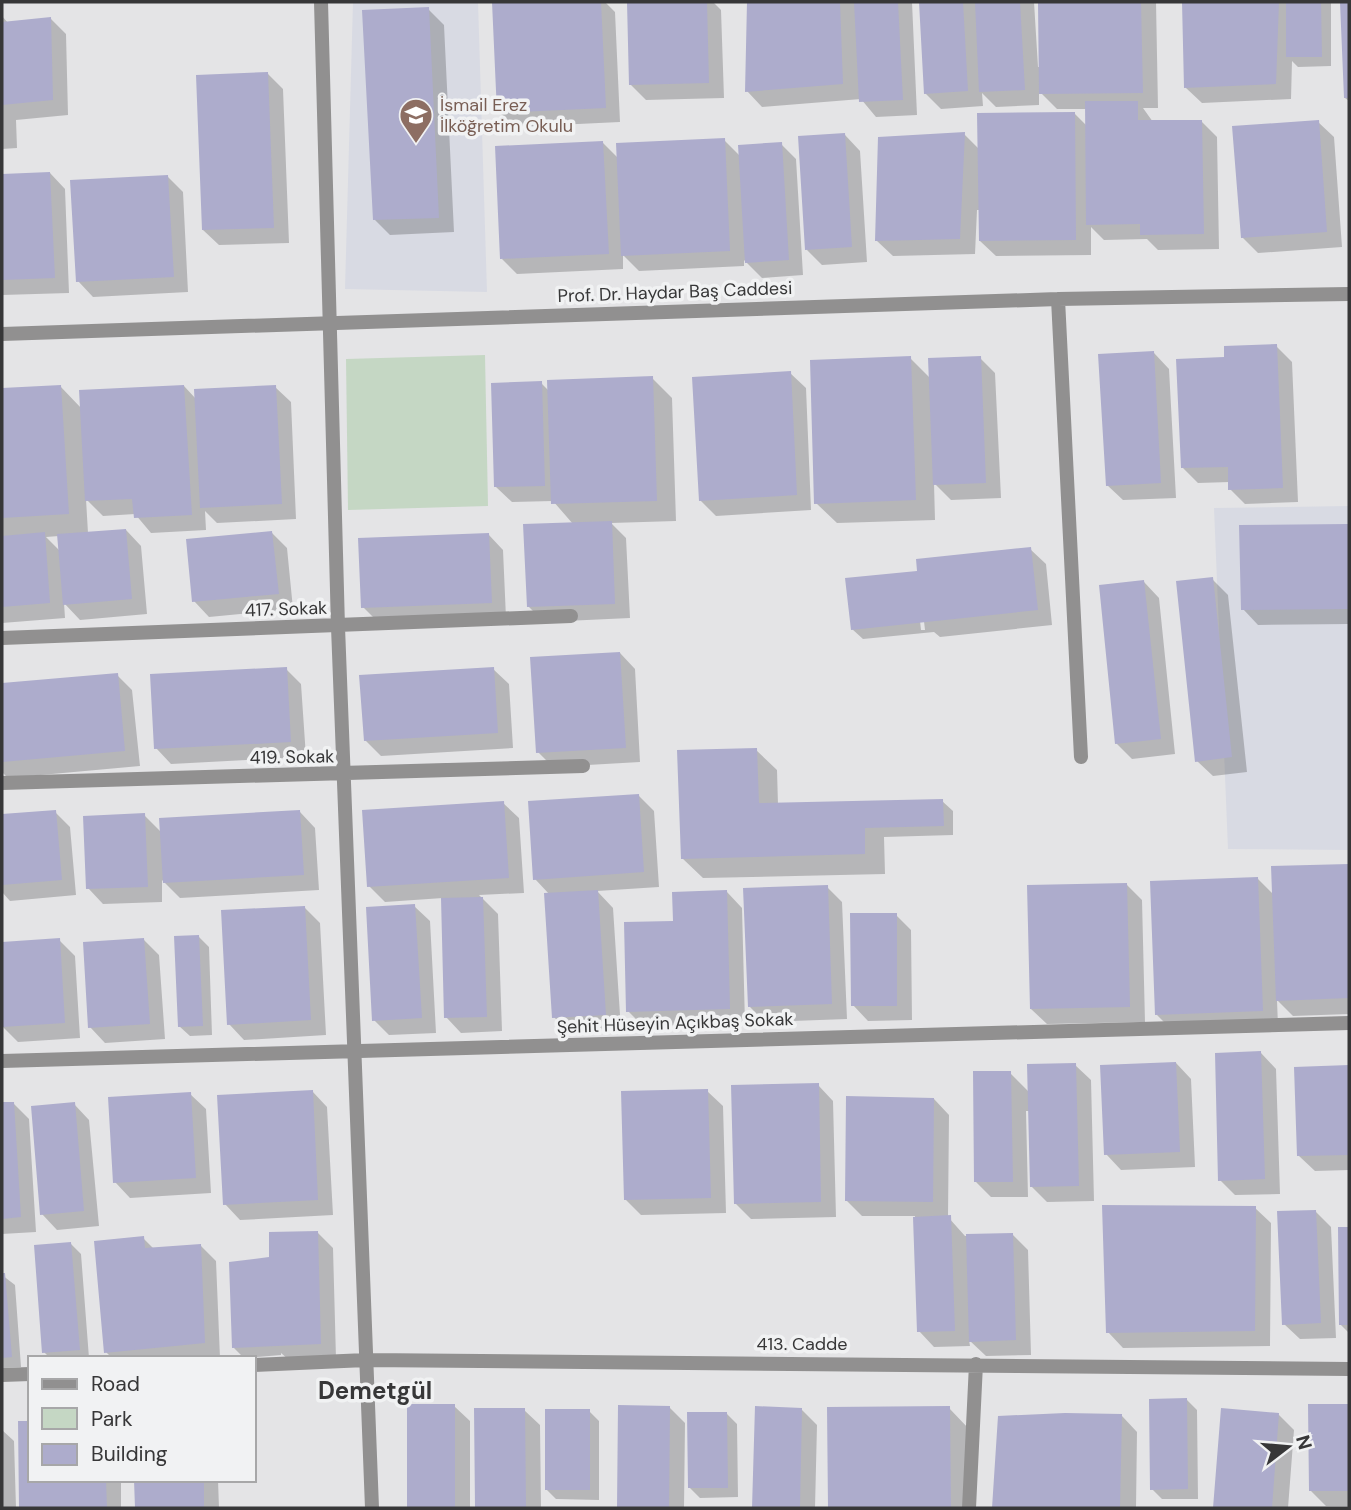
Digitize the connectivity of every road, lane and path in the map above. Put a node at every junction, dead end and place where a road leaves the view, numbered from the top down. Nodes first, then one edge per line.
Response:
1 (321, 2) edge
2 (1349, 294) edge
3 (1058, 299) junction
4 (329, 323) junction
5 (2, 334) edge
6 (572, 616) dead end
7 (338, 627) junction
8 (2, 638) edge
9 (1081, 757) dead end
10 (583, 766) dead end
11 (344, 775) junction
12 (2, 783) edge
13 (1349, 1023) edge
14 (355, 1053) junction
15 (2, 1061) edge
16 (366, 1360) junction
17 (976, 1364) junction
18 (256, 1365) edge
19 (1349, 1369) edge
20 (28, 1374) edge
21 (2, 1375) edge
22 (372, 1508) edge
23 (970, 1508) edge

1 - 4 street
2 - 3 street, Prof. Dr. Haydar Baş Caddesi
3 - 4 street, Prof. Dr. Haydar Baş Caddesi
3 - 9 street
4 - 5 street, Prof. Dr. Haydar Baş Caddesi
4 - 7 street
6 - 7 street, 417. Sokak
7 - 8 street, 417. Sokak
7 - 11 street
10 - 11 street, 419. Sokak
11 - 12 street, 419. Sokak
11 - 14 street
13 - 14 street, Şehit Hüseyin Açıkbaş Sokak
14 - 15 street, Şehit Hüseyin Açıkbaş Sokak
14 - 16 street
16 - 17 street, 413. Cadde
16 - 18 street, 413. Cadde
16 - 22 street
17 - 19 street, 413. Cadde
17 - 23 street
20 - 21 street

